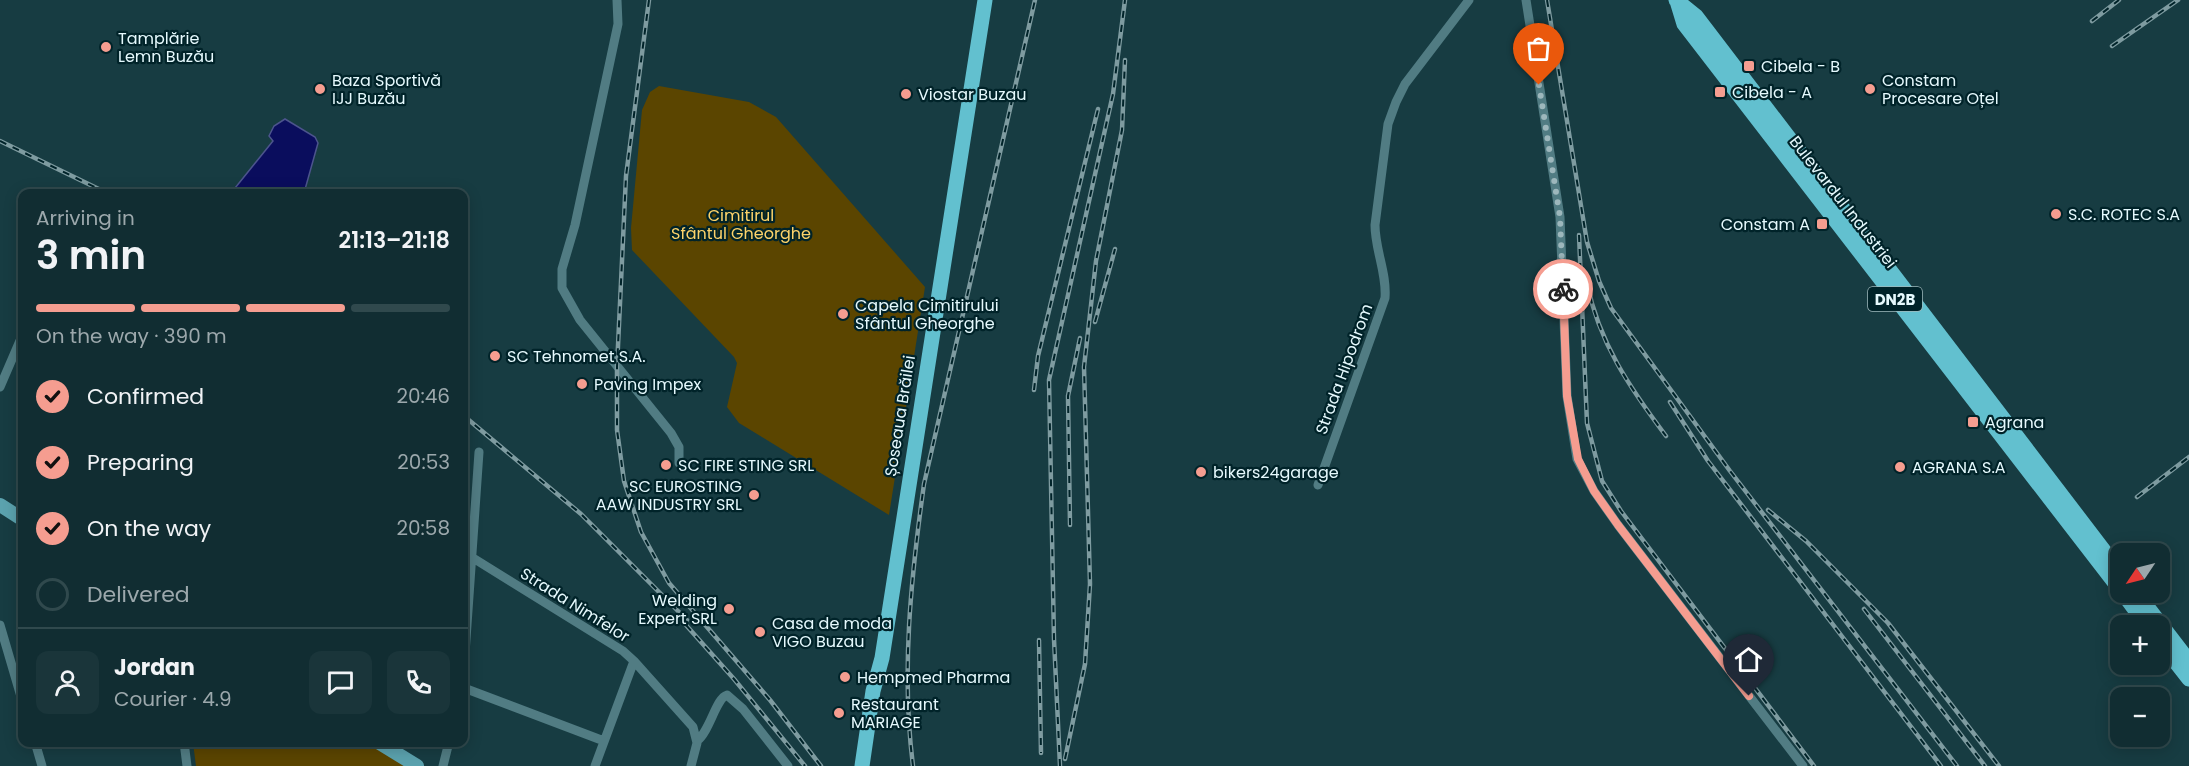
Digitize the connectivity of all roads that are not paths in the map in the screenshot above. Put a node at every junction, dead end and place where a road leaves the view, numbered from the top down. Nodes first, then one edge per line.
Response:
1 (617, 0) edge
2 (985, 0) edge
3 (1469, 0) edge
4 (1526, 0) edge
5 (1677, 1) edge
6 (18, 345) edge
7 (0, 387) edge
8 (479, 452) dead end
9 (679, 463) dead end
10 (1318, 485) dead end
11 (0, 505) edge
12 (18, 516) edge
13 (473, 558) junction
14 (2110, 559) edge
15 (2110, 578) edge
16 (2129, 603) edge
17 (2144, 603) edge
18 (2139, 615) edge
19 (468, 619) edge
20 (0, 625) edge
21 (2170, 655) edge
22 (18, 661) edge
23 (634, 661) junction
24 (2189, 661) edge
25 (12, 663) junction
26 (2189, 680) edge
27 (18, 685) edge
28 (468, 690) edge
29 (604, 741) junction
30 (698, 741) junction
31 (36, 747) edge
32 (185, 747) edge
33 (386, 747) edge
34 (448, 747) edge
35 (42, 766) edge
36 (187, 766) edge
37 (417, 766) edge
38 (443, 766) edge
39 (595, 766) edge
40 (691, 766) edge
41 (788, 766) edge
42 (862, 766) edge
43 (1803, 766) edge

1 - 9 street
2 - 42 main road, Șoseaua Brăilei
3 - 10 street, Strada Hipodrom
4 - 43 street
5 - 14 main road, Bulevardul Industriei / DN2B
5 - 15 main road, Bulevardul Industriei / DN2B
6 - 7 street
8 - 13 street
11 - 12 main road
13 - 19 street
13 - 23 street, Strada Nimfelor
16 - 18 main road, Bulevardul Industriei / DN2B
17 - 24 main road
20 - 25 street
21 - 26 main road
22 - 25 street
23 - 29 street
23 - 30 street, Strada Nimfelor
25 - 27 street
28 - 29 street
29 - 39 street
30 - 40 street
30 - 41 street
31 - 35 street
32 - 36 street
33 - 37 main road
34 - 38 street

